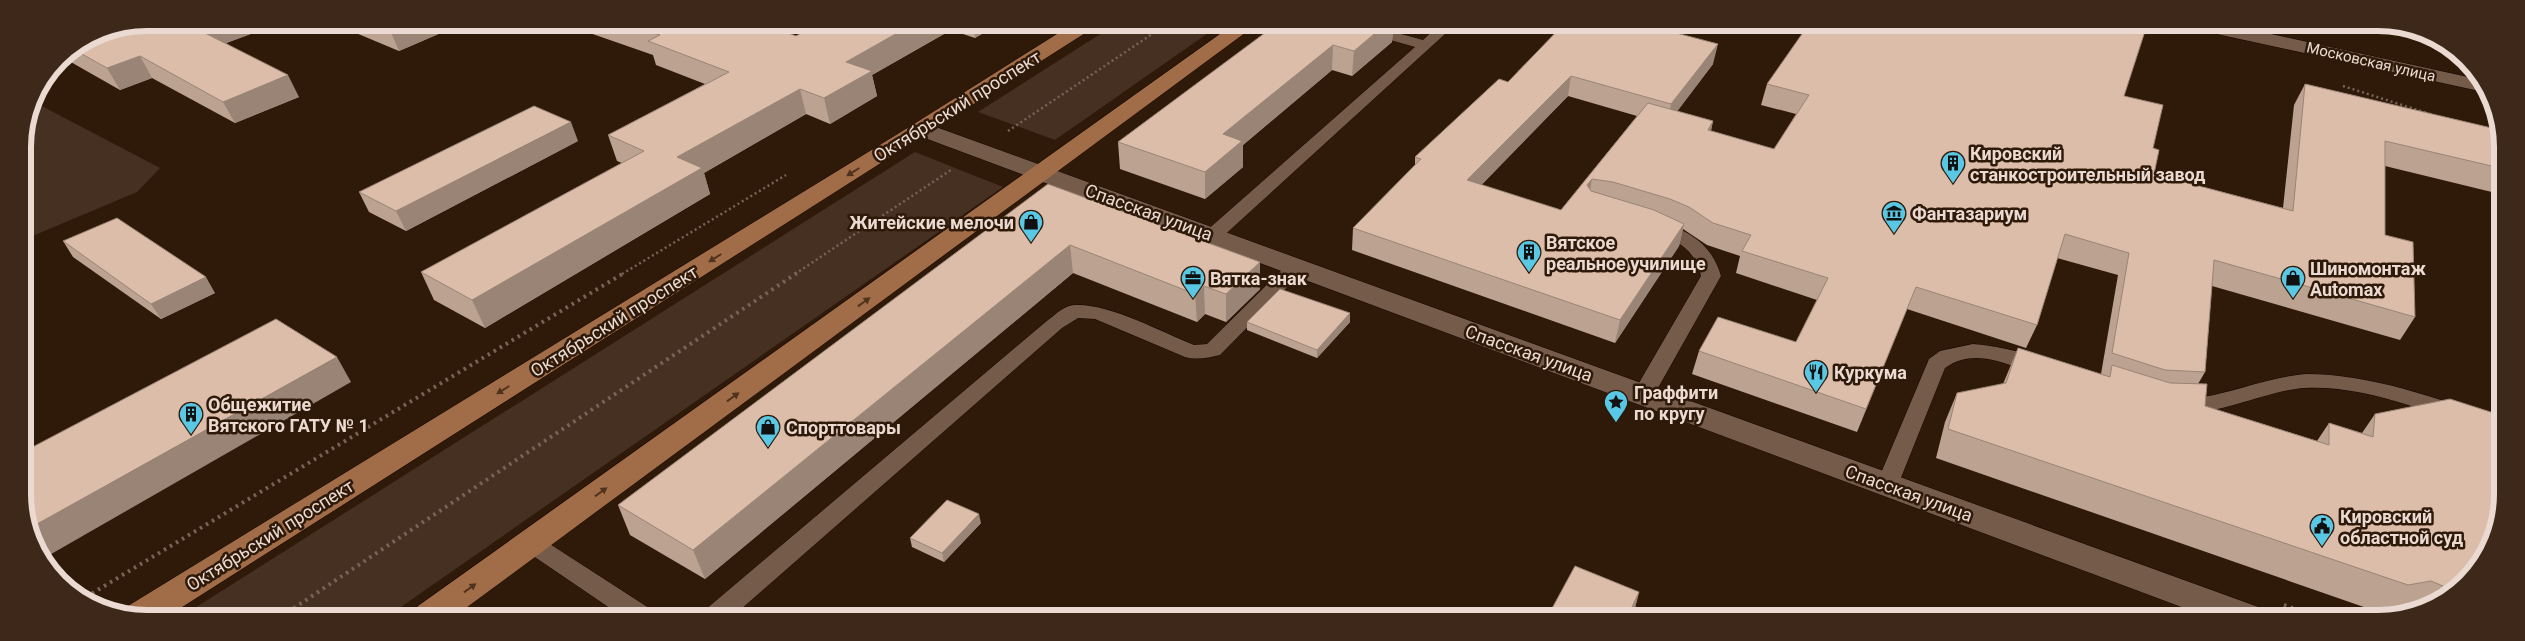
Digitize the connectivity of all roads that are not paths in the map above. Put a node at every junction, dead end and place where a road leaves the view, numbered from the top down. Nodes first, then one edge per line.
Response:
1 (1075, 31) edge
2 (1237, 31) edge
3 (1375, 31) edge
4 (1442, 31) edge
5 (2230, 31) edge
6 (1426, 45) junction
7 (2475, 85) edge
8 (922, 129) junction
9 (1042, 173) junction
10 (1641, 222) edge
11 (1212, 236) junction
12 (1296, 266) junction
13 (2056, 372) edge
14 (1643, 394) junction
15 (2155, 403) edge
16 (2494, 425) edge
17 (1887, 485) junction
18 (531, 543) junction
19 (150, 610) edge
20 (438, 610) edge
21 (634, 610) edge
22 (722, 610) edge
23 (2227, 610) edge

1 - 8 main road, Октябрьский проспект
2 - 9 main road
3 - 6 lane
4 - 6 lane
5 - 7 street, Московская улица
6 - 11 lane
8 - 9 street, Спасская улица
8 -> 19 main road, Октябрьский проспект
9 - 11 street, Спасская улица
18 -> 9 main road
10 - 14 lane
11 - 12 street, Спасская улица
12 - 14 street, Спасская улица
12 - 22 lane
13 - 17 lane
14 - 17 street, Спасская улица
15 - 16 lane
17 - 23 street, Спасская улица
20 -> 18 main road
18 - 21 lane

